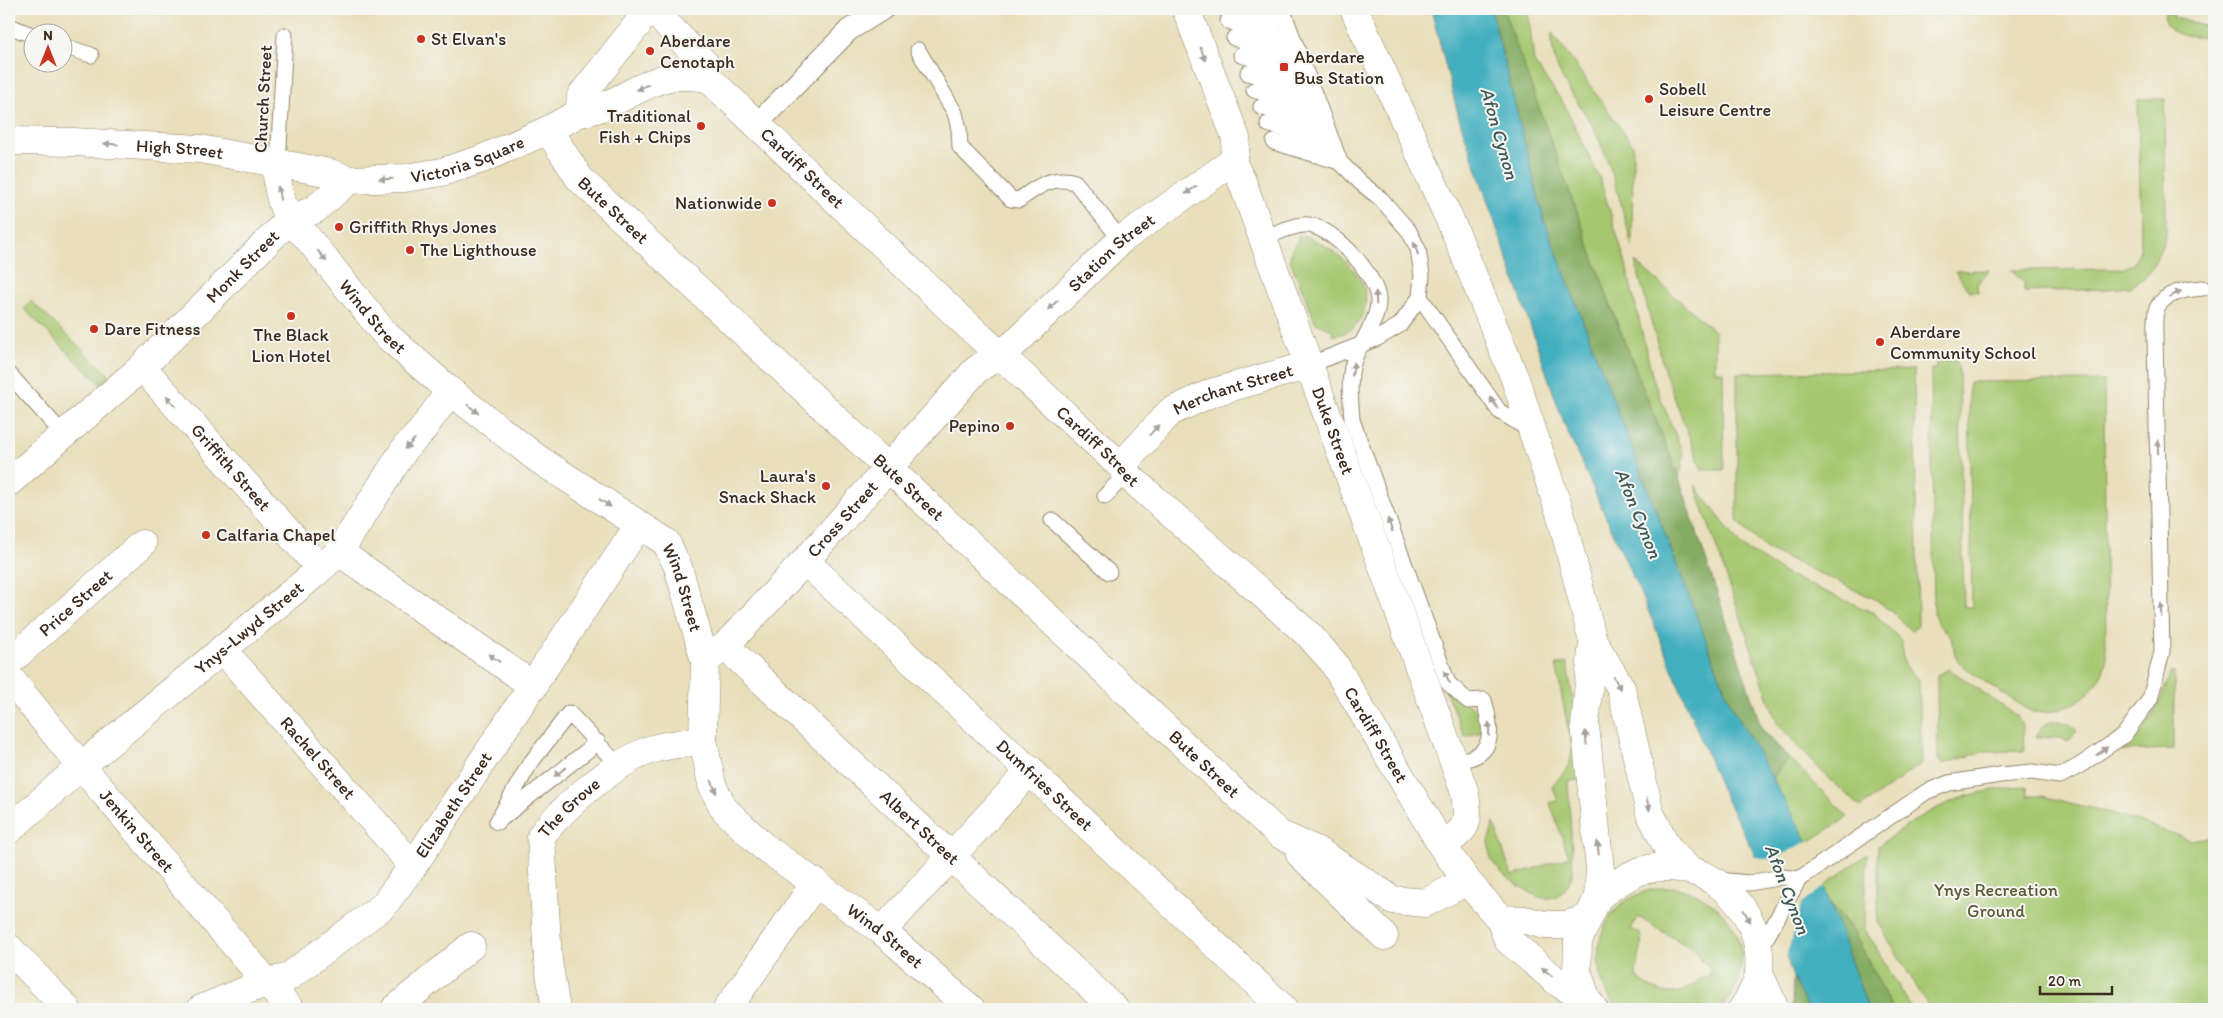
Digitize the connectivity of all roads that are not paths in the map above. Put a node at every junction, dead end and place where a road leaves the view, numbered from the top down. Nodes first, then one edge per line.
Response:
1 (642, 9) edge
2 (652, 9) edge
3 (883, 9) edge
4 (1186, 9) edge
5 (1237, 9) edge
6 (1282, 9) edge
7 (1354, 9) edge
8 (1228, 21) dead end
9 (1288, 24) junction
10 (9, 26) edge
11 (22, 31) edge
12 (285, 35) dead end
13 (1234, 38) dead end
14 (1294, 42) junction
15 (72, 49) edge
16 (918, 50) dead end
17 (91, 55) dead end
18 (1241, 55) dead end
19 (1301, 59) junction
20 (1248, 73) dead end
21 (1307, 76) junction
22 (707, 77) junction
23 (1254, 90) dead end
24 (1314, 93) junction
25 (1261, 107) dead end
26 (1321, 110) junction
27 (578, 112) junction
28 (757, 124) junction
29 (1268, 124) dead end
30 (1327, 128) junction
31 (548, 130) junction
32 (9, 141) edge
33 (1274, 142) dead end
34 (1334, 145) junction
35 (1232, 162) junction
36 (1340, 162) junction
37 (278, 164) junction
38 (348, 180) junction
39 (289, 220) junction
40 (1263, 238) junction
41 (1122, 240) junction
42 (2203, 288) dead end
43 (1420, 297) junction
44 (1362, 343) junction
45 (999, 355) junction
46 (1309, 365) junction
47 (142, 367) junction
48 (9, 374) edge
49 (450, 391) junction
50 (1532, 432) junction
51 (62, 434) junction
52 (889, 467) junction
53 (1124, 470) junction
54 (9, 482) edge
55 (1105, 496) dead end
56 (1052, 520) dead end
57 (639, 525) junction
58 (142, 544) dead end
59 (329, 560) junction
60 (805, 561) junction
61 (1109, 572) dead end
62 (1593, 641) junction
63 (222, 649) junction
64 (715, 654) junction
65 (9, 662) edge
66 (9, 677) edge
67 (534, 686) junction
68 (703, 740) junction
69 (598, 742) junction
70 (1466, 759) junction
71 (82, 766) junction
72 (619, 766) junction
73 (1030, 770) junction
74 (9, 830) edge
75 (1280, 834) junction
76 (1442, 846) junction
77 (953, 856) junction
78 (413, 866) junction
79 (1689, 870) junction
80 (1800, 879) junction
81 (1715, 880) junction
82 (1467, 881) junction
83 (816, 882) junction
84 (1593, 908) junction
85 (1500, 919) junction
86 (882, 931) junction
87 (1384, 936) dead end
88 (472, 946) dead end
89 (9, 948) edge
90 (1759, 962) junction
91 (267, 982) junction
92 (1590, 1005) edge
93 (67, 1009) edge
94 (201, 1009) edge
95 (290, 1009) edge
96 (395, 1009) edge
97 (556, 1009) edge
98 (727, 1009) edge
99 (971, 1009) edge
100 (1115, 1009) edge
101 (1284, 1009) edge
102 (1742, 1009) edge
103 (1775, 1009) edge

1 - 27 street
2 - 22 street, Cardiff Street
3 - 28 street
4 -> 35 street
5 - 9 lane
6 - 9 lane
7 - 50 street
8 - 14 lane
9 - 14 lane
10 - 11 lane
12 - 37 lane, Church Street
13 - 19 lane
14 - 19 lane
15 - 17 lane
16 - 41 lane
18 - 21 lane
19 - 21 lane
20 - 24 lane
21 - 24 lane
22 -> 27 street, Victoria Square
22 - 28 street, Cardiff Street
23 - 26 lane
24 - 26 lane
25 - 30 lane
26 - 30 lane
27 - 31 street, Victoria Square
28 - 45 street, Cardiff Street
29 - 34 lane
30 - 34 lane
31 -> 38 street, Victoria Square
31 - 52 street, Bute Street
37 -> 32 street, High Street
33 - 36 lane
34 - 36 lane
35 - 40 street, Duke Street
35 -> 41 street, Station Street
43 -> 36 lane
37 - 38 street, High Street
39 -> 37 street
38 - 39 street, Monk Street
39 - 47 street, Monk Street
39 -> 49 street, Wind Street
44 -> 40 lane
40 - 46 street, Duke Street
41 -> 45 street, Station Street
80 -> 42 lane
43 - 44 lane
50 -> 43 lane
44 - 46 lane
70 -> 44 lane
45 - 52 street, Cross Street
45 - 53 street, Cardiff Street
53 -> 46 street, Merchant Street
46 - 70 street, Duke Street
47 - 51 street, Monk Street
59 -> 47 street, Griffith Street
48 - 51 lane
49 -> 57 street, Wind Street
49 -> 59 street, Ynys-Lwyd Street
50 - 62 street
51 - 54 street, Monk Street
52 - 60 street, Cross Street
52 - 75 street, Bute Street
53 - 55 lane
53 - 76 street, Cardiff Street
56 - 61 lane
57 - 64 street, Wind Street
57 - 67 street, Elizabeth Street
58 - 65 street, Price Street
59 - 63 street, Ynys-Lwyd Street
67 -> 59 street, Griffith Street
60 - 64 street, Cross Street
60 - 73 street, Dumfries Street
62 -> 79 street
84 -> 62 street
63 - 71 street, Ynys-Lwyd Street
63 - 78 street, Rachel Street
64 - 68 street, Wind Street
64 - 77 street, Albert Street
66 - 71 street, Jenkin Street
67 - 78 street, Elizabeth Street
68 - 72 street, The Grove
68 -> 83 street, Wind Street
69 -> 69 lane
69 - 72 lane
70 - 76 street, Duke Street
71 - 74 street, Ynys-Lwyd Street
71 - 91 street, Jenkin Street
72 - 97 street, The Grove
73 - 77 street
73 - 101 street, Dumfries Street
75 - 82 street, Bute Street
75 - 87 street, Bute Street
76 - 82 street, Cardiff Street
77 - 86 street
77 - 100 street, Albert Street
78 - 91 street, Elizabeth Street
79 - 81 street
79 - 84 street
80 - 81 lane
80 - 90 lane
81 -> 90 street
82 - 85 street, Cardiff Street
83 - 86 street, Wind Street
83 - 98 street
84 - 85 street
84 - 92 street
92 -> 85 street, Cardiff Street
86 - 99 street, Wind Street
88 - 96 street
89 - 93 street
90 - 102 street
90 - 103 street
91 - 94 street, Elizabeth Street
91 - 95 street, Jenkin Street

